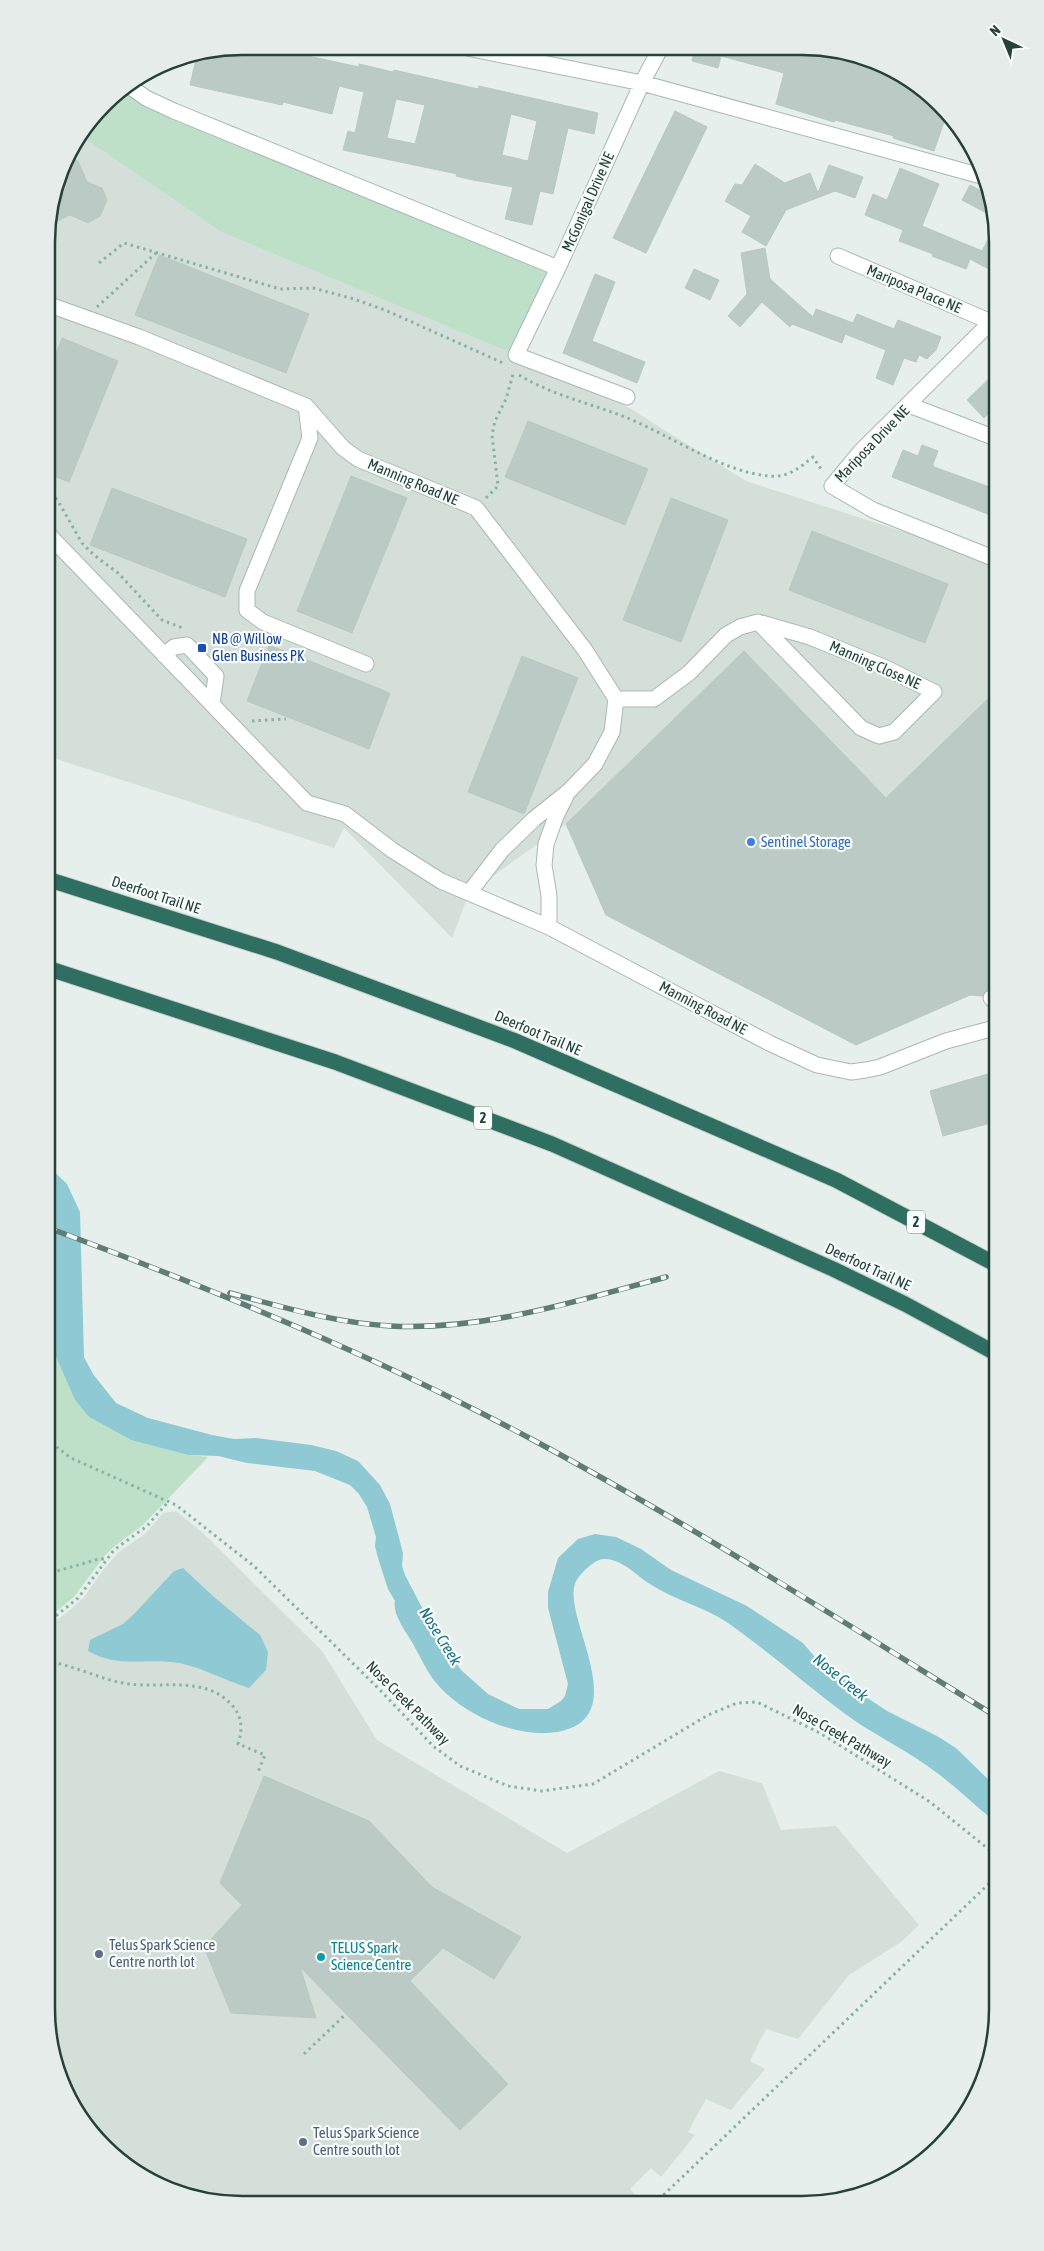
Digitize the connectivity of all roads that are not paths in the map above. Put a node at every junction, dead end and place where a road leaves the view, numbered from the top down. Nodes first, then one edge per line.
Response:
1 (502, 55) edge
2 (657, 55) edge
3 (642, 83) junction
4 (134, 89) edge
5 (977, 175) edge
6 (838, 256) dead end
7 (558, 268) junction
8 (55, 307) edge
9 (989, 316) edge
10 (989, 323) edge
11 (627, 397) dead end
12 (909, 405) junction
13 (306, 406) junction
14 (989, 436) edge
15 (55, 541) edge
16 (989, 556) edge
17 (758, 622) junction
18 (164, 655) junction
19 (366, 664) dead end
20 (616, 699) junction
21 (212, 704) junction
22 (569, 791) junction
23 (55, 882) edge
24 (469, 893) junction
25 (549, 927) junction
26 (55, 971) edge
27 (989, 1029) edge
28 (989, 1260) edge
29 (906, 1304) junction
30 (989, 1349) edge
31 (989, 1359) edge

1 - 3 street
2 - 3 street, McGonigal Drive NE
3 - 5 street
3 - 7 street, McGonigal Drive NE
4 - 7 street
6 - 9 street, Mariposa Place NE
7 - 11 street, McGonigal Drive NE
8 - 13 street, Manning Road NE
10 - 12 street, Mariposa Drive NE
12 - 14 street
12 - 16 street, Mariposa Drive NE
13 - 19 street
13 - 20 street, Manning Road NE
15 - 18 street, Manning Road NE
17 - 17 street, Manning Close NE
17 - 20 street
18 - 21 street, Manning Road NE
18 - 21 street
20 - 22 street
21 - 24 street, Manning Road NE
22 - 24 street
22 - 25 street
23 - 28 highway, Deerfoot Trail NE / 2
24 - 25 street, Manning Road NE
25 - 27 street, Manning Road NE
26 - 29 highway, Deerfoot Trail NE / 2
29 - 30 highway, Deerfoot Trail NE / 2
29 - 31 highway

